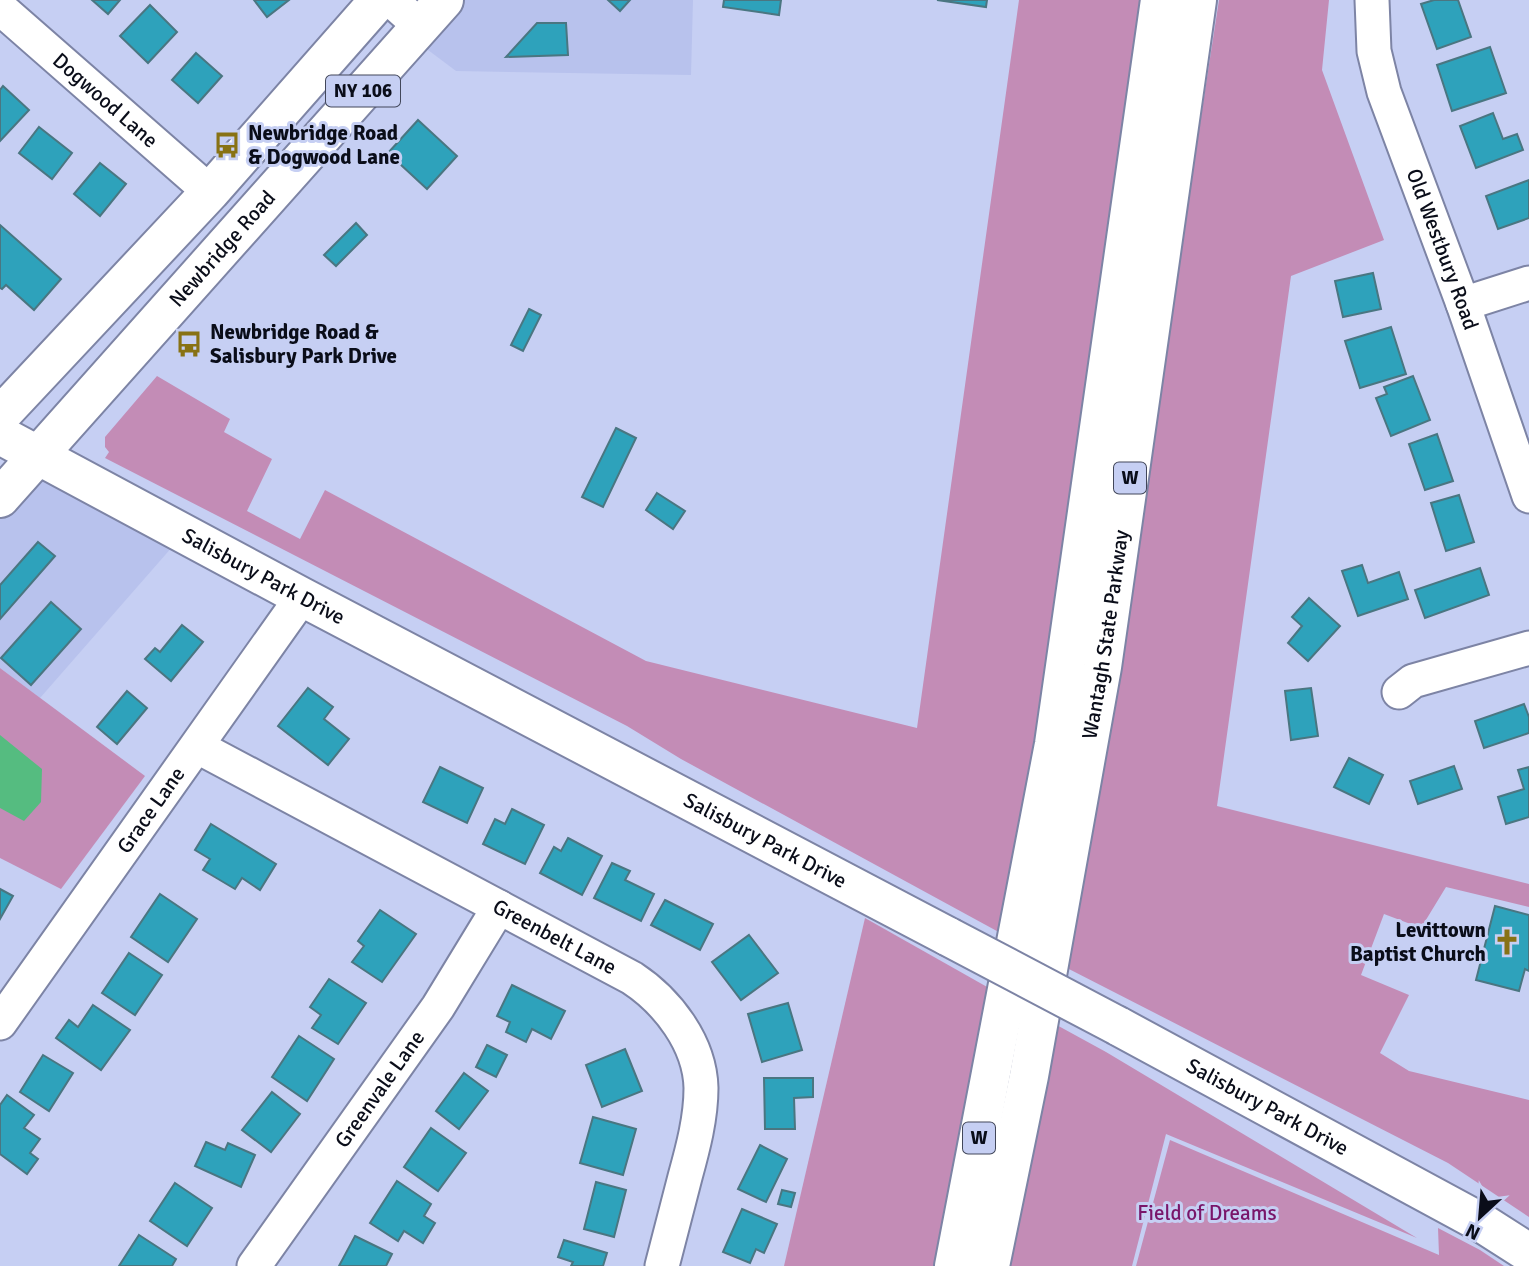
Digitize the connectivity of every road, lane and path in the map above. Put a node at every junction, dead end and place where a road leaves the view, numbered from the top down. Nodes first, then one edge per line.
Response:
1 (379, 0) edge
2 (391, 0) edge
3 (1160, 0) edge
4 (1197, 0) edge
5 (1372, 0) edge
6 (0, 8) edge
7 (432, 13) edge
8 (210, 192) junction
9 (1529, 284) edge
10 (1463, 304) junction
11 (0, 416) edge
12 (0, 435) edge
13 (38, 456) junction
14 (1529, 496) edge
15 (0, 498) edge
16 (302, 597) junction
17 (1529, 648) edge
18 (1399, 692) dead end
19 (198, 747) junction
20 (499, 907) junction
21 (0, 1023) edge
22 (1529, 1253) edge
23 (254, 1266) edge
24 (662, 1266) edge
25 (954, 1266) edge
26 (990, 1266) edge

1 - 8 main road, NY 106
2 - 7 street
3 - 25 main road, Wantagh State Parkway / W
4 - 26 main road, Wantagh State Parkway / W
5 - 10 street, Old Westbury Road
6 - 8 street, Dogwood Lane
7 - 13 main road, Newbridge Road / NY 106
8 - 11 main road, NY 106
9 - 10 street
10 - 14 street, Old Westbury Road
12 - 13 main road, Salisbury Park Drive
13 - 15 main road, Newbridge Road / NY 106
13 - 16 main road, Salisbury Park Drive
16 - 19 street, Grace Lane
16 - 22 main road, Salisbury Park Drive, bridge
17 - 18 street
19 - 20 street, Greenbelt Lane
19 - 21 street, Grace Lane
20 - 23 street, Greenvale Lane
20 - 24 street, Greenbelt Lane

